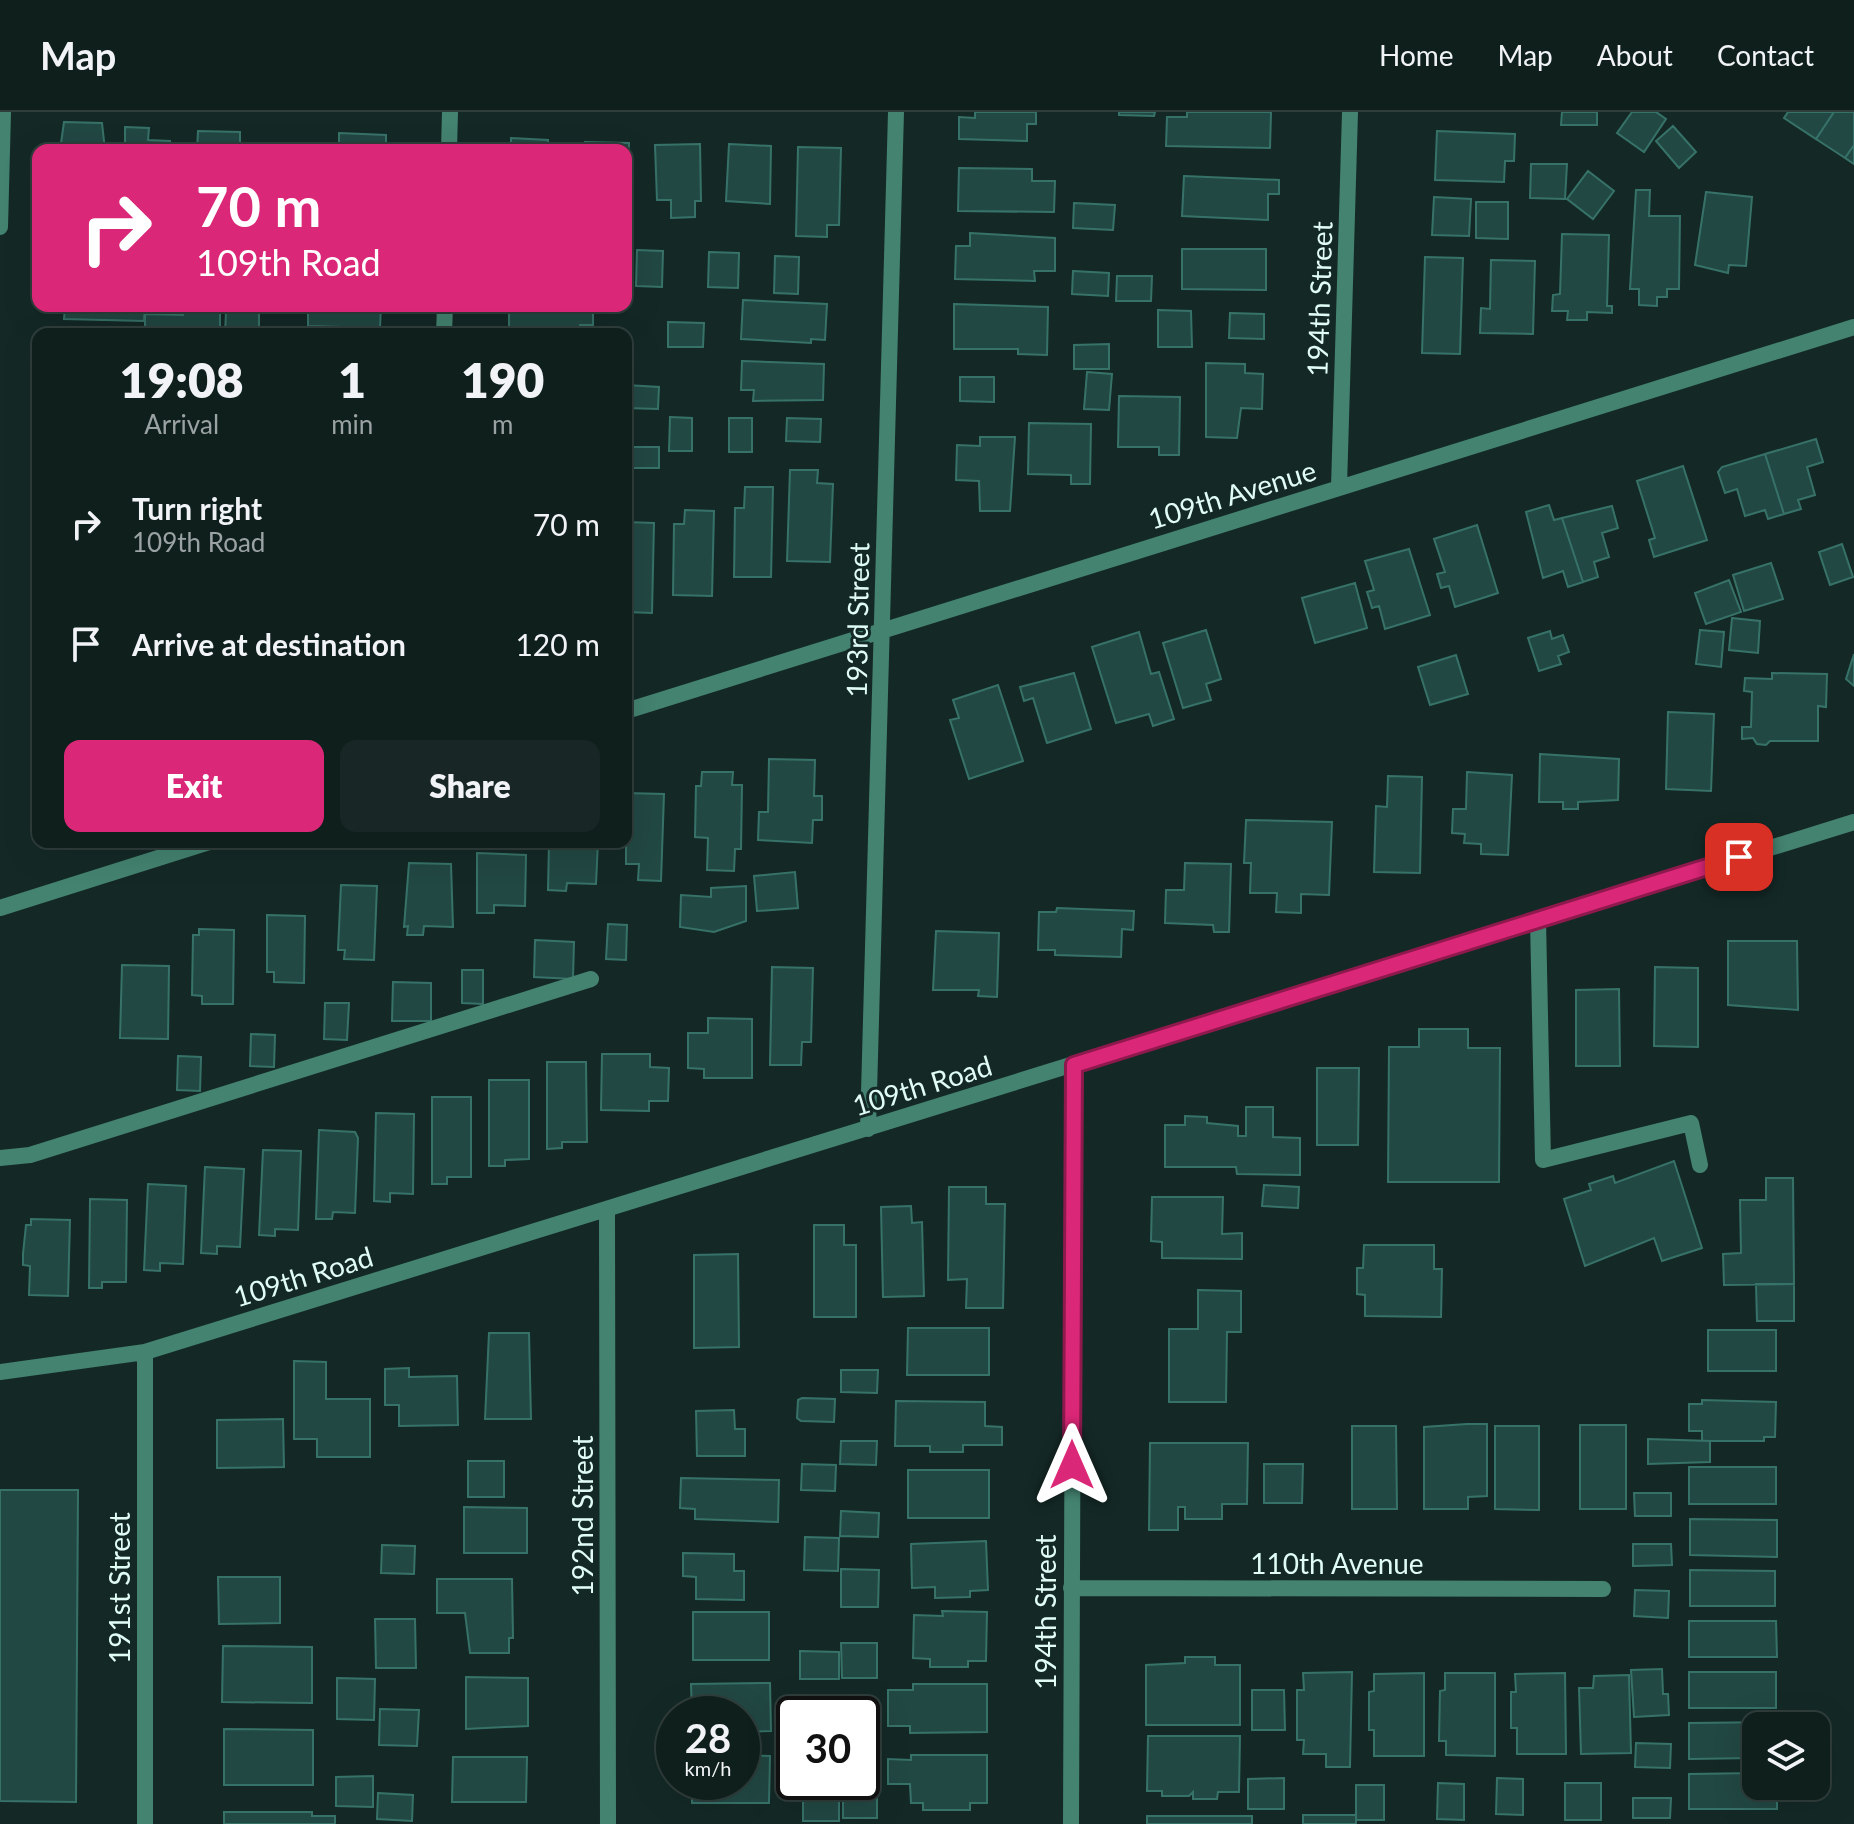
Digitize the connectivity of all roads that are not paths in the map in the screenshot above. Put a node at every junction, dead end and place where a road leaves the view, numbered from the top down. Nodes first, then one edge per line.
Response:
1 (3, 112) edge
2 (450, 112) edge
3 (896, 112) edge
4 (1350, 112) edge
5 (449, 144) edge
6 (0, 227) edge
7 (1854, 327) edge
8 (1339, 487) junction
9 (882, 631) junction
10 (632, 709) edge
11 (1854, 822) edge
12 (190, 848) edge
13 (0, 908) edge
14 (1538, 920) junction
15 (591, 979) dead end
16 (1074, 1065) junction
17 (868, 1129) junction
18 (0, 1158) edge
19 (1700, 1165) dead end
20 (607, 1209) junction
21 (145, 1352) junction
22 (0, 1372) edge
23 (1071, 1588) junction
24 (1603, 1589) dead end
25 (145, 1824) edge
26 (608, 1824) edge
27 (1071, 1824) edge

1 - 6 street
2 - 5 street
3 - 9 street, 193rd Street
4 - 8 street, 194th Street
7 - 8 street, 109th Avenue
8 - 9 street, 109th Avenue
9 - 10 street, 109th Avenue
9 - 17 street, 193rd Street
11 - 14 street, 109th Road
12 - 13 street
14 - 16 street, 109th Road
14 - 19 street
15 - 18 street
16 - 17 street, 109th Road
16 - 23 street, 194th Street
17 - 20 street, 109th Road
20 - 21 street, 109th Road
20 - 26 street, 192nd Street
21 - 22 street, 109th Road
21 - 25 street, 191st Street
23 - 24 street, 110th Avenue
23 - 27 street, 194th Street

